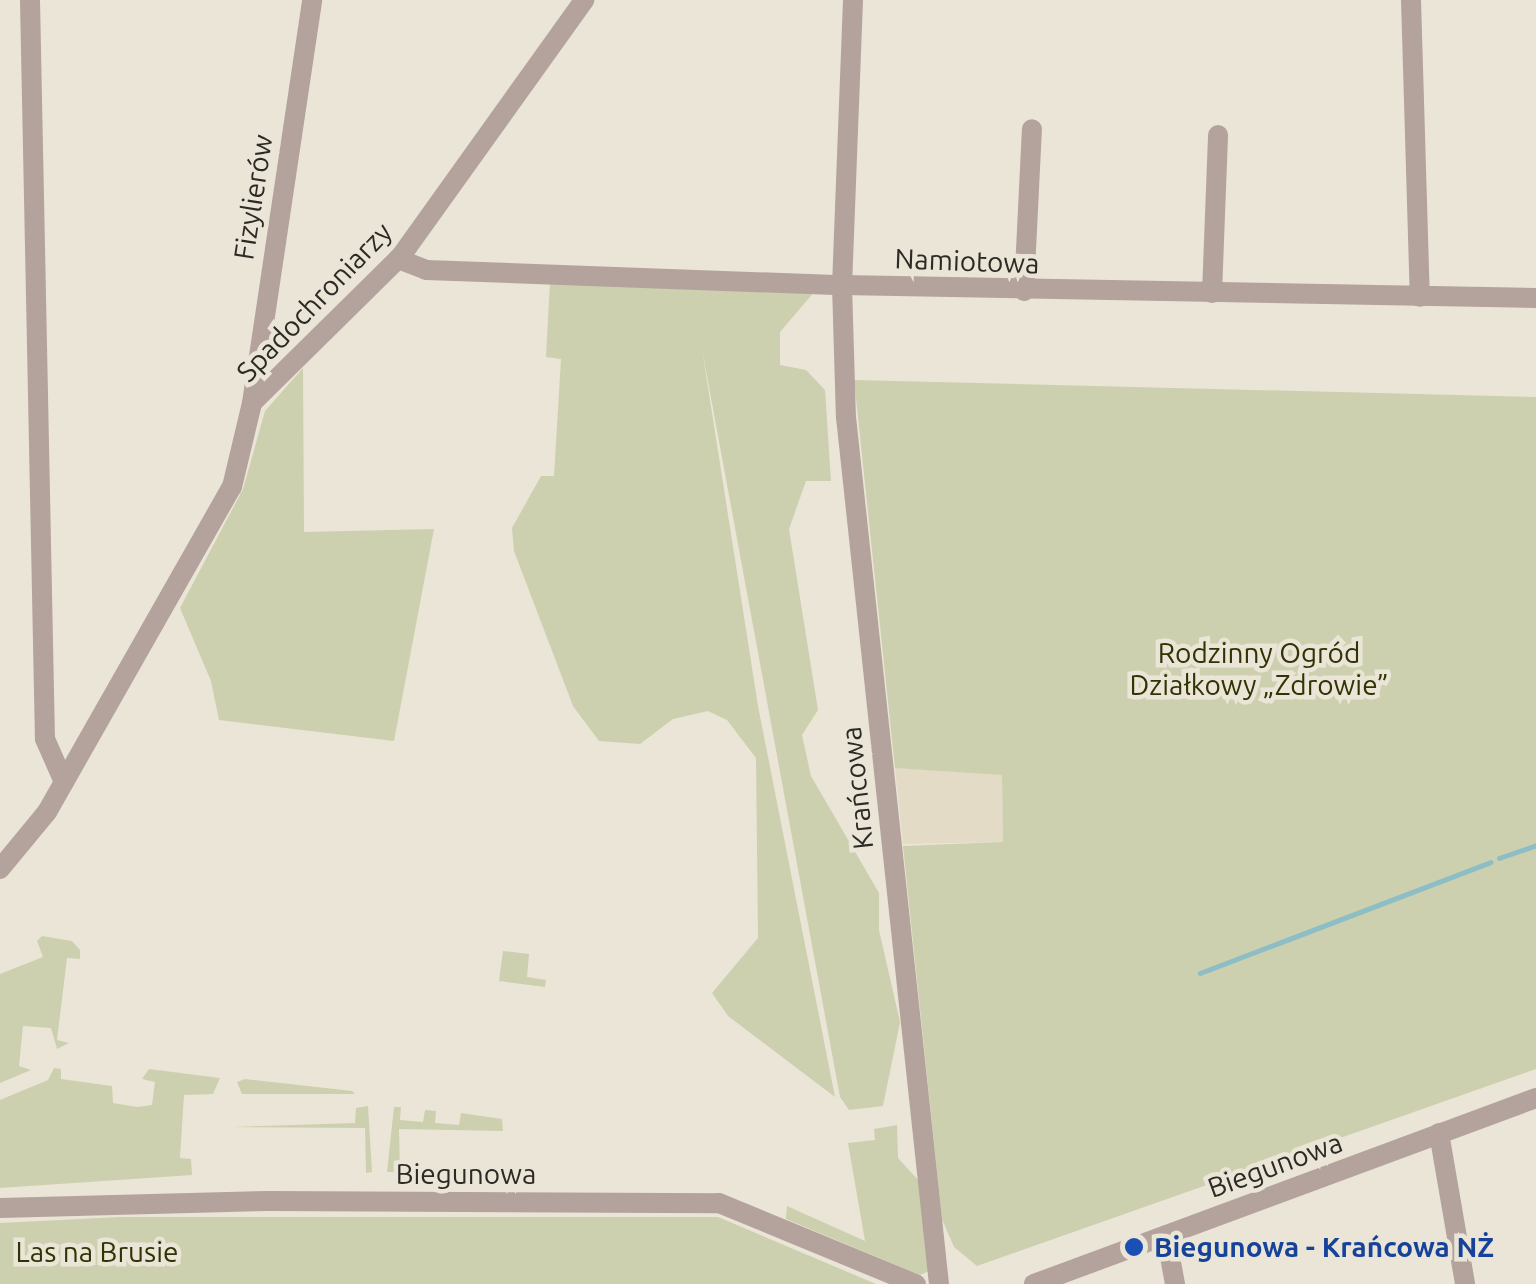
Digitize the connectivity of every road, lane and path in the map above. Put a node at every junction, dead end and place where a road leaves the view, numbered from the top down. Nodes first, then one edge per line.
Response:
1 (30, 0) edge
2 (312, 0) edge
3 (584, 0) edge
4 (853, 0) edge
5 (1411, 0) edge
6 (1032, 129) dead end
7 (1218, 135) dead end
8 (398, 259) junction
9 (842, 285) junction
10 (1024, 291) junction
11 (1212, 293) junction
12 (1420, 296) junction
13 (1536, 298) edge
14 (252, 403) junction
15 (64, 782) junction
16 (0, 868) edge
17 (1536, 1098) edge
18 (1439, 1133) junction
19 (0, 1208) edge
20 (1166, 1235) junction
21 (916, 1284) edge
22 (939, 1284) edge
23 (1034, 1284) edge
24 (1175, 1284) edge
25 (1465, 1284) edge

1 - 15 street
2 - 14 street, Fizylierów
3 - 8 street, Spadochroniarzy
4 - 9 street, Krańcowa
5 - 12 street
6 - 10 street
7 - 11 street
8 - 9 street, Namiotowa
8 - 14 street, Spadochroniarzy
9 - 10 street, Namiotowa
9 - 22 street, Krańcowa
10 - 11 street, Namiotowa
11 - 12 street, Namiotowa
12 - 13 street, Namiotowa
14 - 15 street, Spadochroniarzy
15 - 16 street, Spadochroniarzy
17 - 18 street, Biegunowa
18 - 20 street, Biegunowa
18 - 25 street
19 - 21 street, Biegunowa
20 - 23 street, Biegunowa
20 - 24 street

